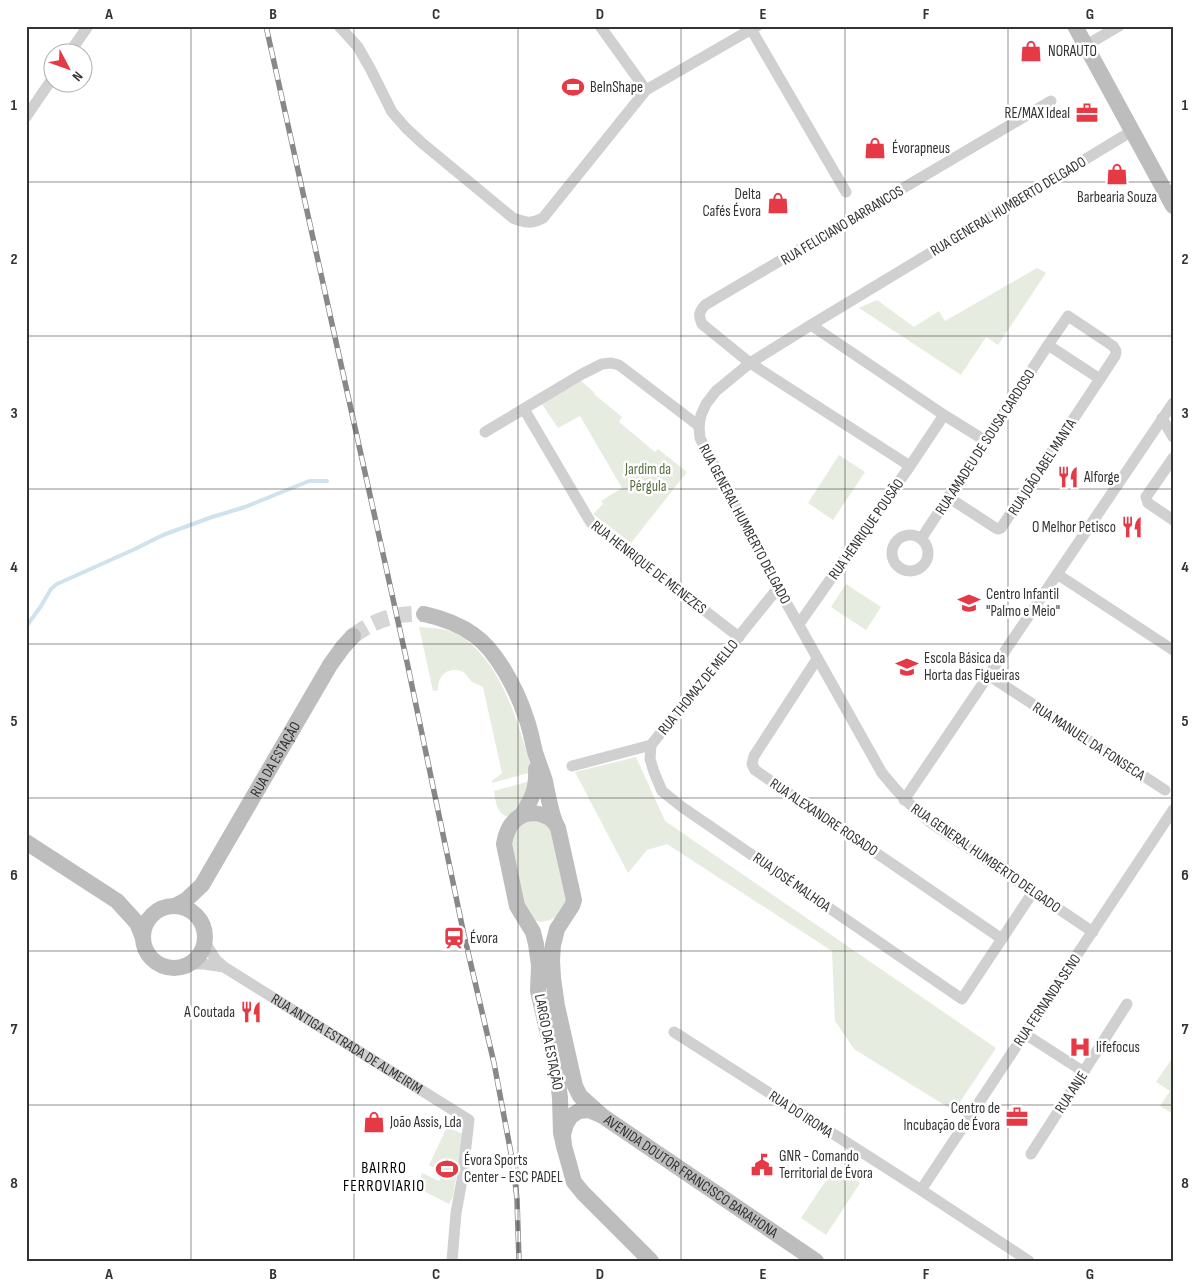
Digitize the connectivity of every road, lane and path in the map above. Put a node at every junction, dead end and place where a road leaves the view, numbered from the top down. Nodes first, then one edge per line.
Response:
1 (88, 26) edge
2 (338, 26) edge
3 (600, 26) edge
4 (1074, 26) edge
5 (1119, 26) edge
6 (754, 28) edge
7 (77, 42) edge
8 (1085, 46) junction
9 (42, 89) edge
10 (646, 90) junction
11 (1051, 101) dead end
12 (30, 102) edge
13 (26, 117) edge
14 (1132, 131) junction
15 (846, 192) dead end
16 (1173, 206) edge
17 (811, 325) junction
18 (1048, 345) junction
19 (750, 363) junction
20 (1100, 380) junction
21 (1173, 402) edge
22 (524, 408) junction
23 (944, 414) junction
24 (1162, 418) junction
25 (699, 426) junction
26 (485, 432) dead end
27 (1173, 436) edge
28 (986, 440) junction
29 (1173, 458) edge
30 (910, 466) junction
31 (948, 497) junction
32 (1173, 520) edge
33 (921, 539) dead end
34 (1057, 574) junction
35 (778, 588) junction
36 (424, 614) tunnel mouth
37 (799, 624) junction
38 (353, 636) tunnel mouth
39 (739, 637) junction
40 (1173, 650) edge
41 (818, 658) junction
42 (988, 675) junction
43 (651, 745) junction
44 (536, 754) junction
45 (572, 766) dead end
46 (1165, 790) dead end
47 (904, 800) junction
48 (1173, 810) edge
49 (521, 816) junction
50 (556, 822) junction
51 (26, 842) edge
52 (202, 885) junction
53 (1033, 892) junction
54 (117, 901) junction
55 (167, 908) junction
56 (520, 912) junction
57 (567, 914) junction
58 (200, 921) junction
59 (1093, 932) junction
60 (142, 938) junction
61 (1002, 939) junction
62 (204, 941) junction
63 (190, 964) junction
64 (224, 967) junction
65 (1127, 1004) dead end
66 (674, 1032) dead end
67 (1025, 1034) junction
68 (1084, 1072) junction
69 (601, 1115) junction
70 (564, 1146) junction
71 (1031, 1154) dead end
72 (921, 1190) junction
73 (452, 1261) edge
74 (651, 1261) edge
75 (816, 1261) edge
76 (1029, 1261) edge

1 - 7 street
2 - 10 street
3 - 10 street
4 - 8 street
5 - 8 street
6 - 10 street
6 - 15 street
8 - 14 street
9 - 12 street
11 - 19 street, RUA FELICIANO BARRANCOS
12 - 13 street
14 - 16 street
14 - 17 street, RUA GENERAL HUMBERTO DELGADO
17 - 19 street, RUA GENERAL HUMBERTO DELGADO
17 - 23 street
18 - 20 street
18 - 20 street, RUA JOÃO ABEL MANTA
18 - 28 street, RUA AMADEU DE SOUSA CARDOSO
19 - 25 street, RUA GENERAL HUMBERTO DELGADO
19 - 30 street, RUA HENRIQUE POUSÃO
20 - 31 street, RUA JOÃO ABEL MANTA
21 - 24 street
22 - 25 street
22 - 26 street
22 - 39 street, RUA HENRIQUE DE MENEZES
23 - 28 street
23 - 30 street
24 - 27 street
24 - 34 street
25 - 35 street, RUA GENERAL HUMBERTO DELGADO
28 - 31 street, RUA AMADEU DE SOUSA CARDOSO
29 - 32 street
30 - 37 street, RUA HENRIQUE POUSÃO
31 - 33 street, RUA AMADEU DE SOUSA CARDOSO
34 - 40 street
34 - 42 street
35 - 37 street, RUA GENERAL HUMBERTO DELGADO
35 - 39 street, RUA THOMAZ DE MELLO
36 - 44 street
37 - 41 street, RUA GENERAL HUMBERTO DELGADO
38 - 52 street, RUA DA ESTAÇÃO
39 - 43 street, RUA THOMAZ DE MELLO
41 - 47 street, RUA GENERAL HUMBERTO DELGADO
41 - 61 street, RUA ALEXANDRE ROSADO
42 - 46 street, RUA MANUEL DA FONSECA
42 - 47 street
43 - 45 street, RUA THOMAZ DE MELLO
43 - 61 street, RUA JOSÉ MALHOA
44 - 49 street
44 - 50 street
47 - 53 street, RUA GENERAL HUMBERTO DELGADO
48 - 59 street, RUA FERNANDA SENO
49 - 50 street
49 - 56 street, LARGO DA ESTAÇÃO
50 - 57 street, LARGO DA ESTAÇÃO
51 - 54 street
52 - 55 street, RUA DA ESTAÇÃO
52 - 58 street, RUA DA ESTAÇÃO
53 - 59 street, RUA GENERAL HUMBERTO DELGADO
53 - 61 street
54 - 55 street
54 - 60 street
55 - 58 street
55 - 60 street
56 - 57 street
56 - 70 street, LARGO DA ESTAÇÃO
57 - 69 street, LARGO DA ESTAÇÃO
58 - 62 street
59 - 67 street, RUA FERNANDA SENO
60 - 63 street
62 - 63 street
62 - 64 street, RUA ANTIGA ESTRADA DE ALMEIRIM
63 - 64 street, RUA ANTIGA ESTRADA DE ALMEIRIM
64 - 73 street, RUA ANTIGA ESTRADA DE ALMEIRIM
65 - 68 street, RUA ANJE
66 - 72 street, RUA DO IROMA
67 - 68 street
67 - 72 street, RUA FERNANDA SENO
68 - 71 street, RUA ANJE
69 - 70 street, AVENIDA DOUTOR FRANCISCO BARAHONA
69 - 75 street, AVENIDA DOUTOR FRANCISCO BARAHONA
70 - 74 street
72 - 76 street, RUA DO IROMA

